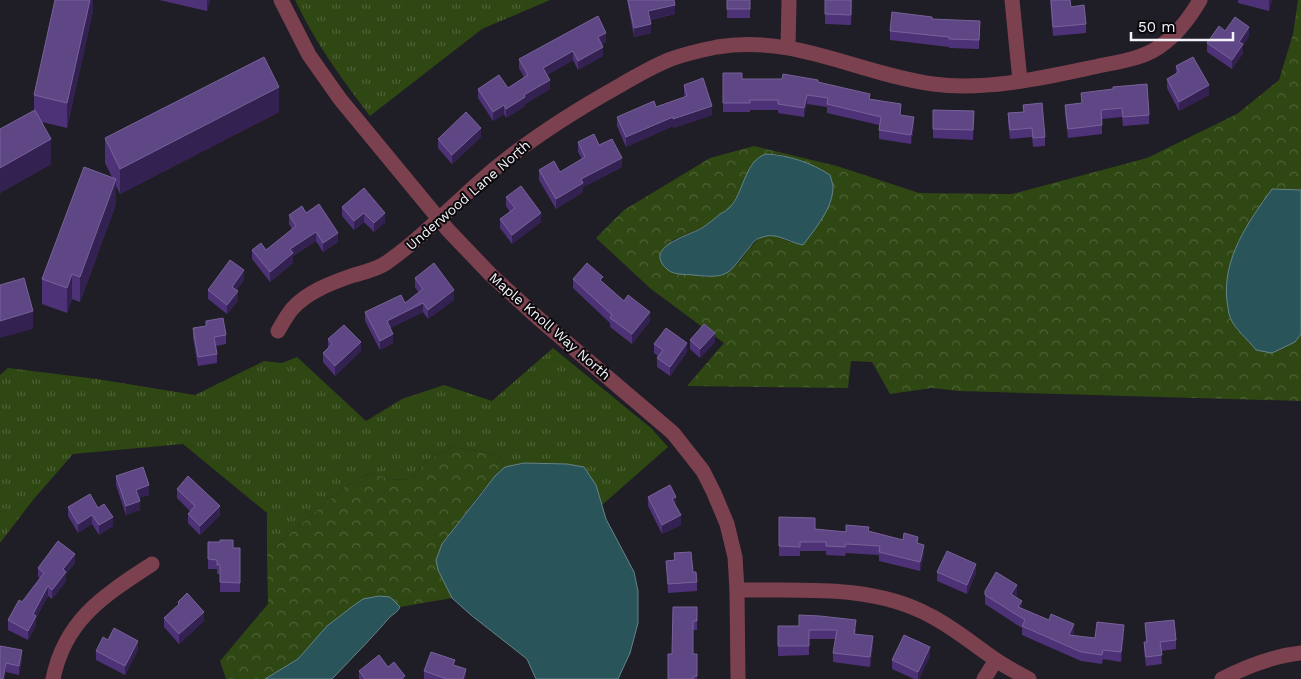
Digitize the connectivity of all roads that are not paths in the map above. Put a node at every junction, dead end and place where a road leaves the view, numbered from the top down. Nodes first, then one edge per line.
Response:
1 (281, 0) edge
2 (789, 0) edge
3 (1012, 0) edge
4 (1199, 0) edge
5 (788, 47) junction
6 (1020, 81) junction
7 (440, 220) junction
8 (278, 331) dead end
9 (152, 564) dead end
10 (737, 590) junction
11 (1301, 653) edge
12 (996, 660) junction
13 (53, 679) edge
14 (738, 679) edge
15 (984, 679) edge
16 (1029, 679) edge
17 (1222, 679) edge

1 - 7 street, Maple Knoll Way North
2 - 5 street
3 - 6 street
4 - 6 street, Underwood Lane North
5 - 6 street, Underwood Lane North
5 - 7 street, Underwood Lane North
7 - 8 street, Underwood Lane North
7 - 10 street, Maple Knoll Way North
9 - 13 street
10 - 12 street
10 - 14 street, Maple Knoll Way North
11 - 17 street
12 - 15 street
12 - 16 street

